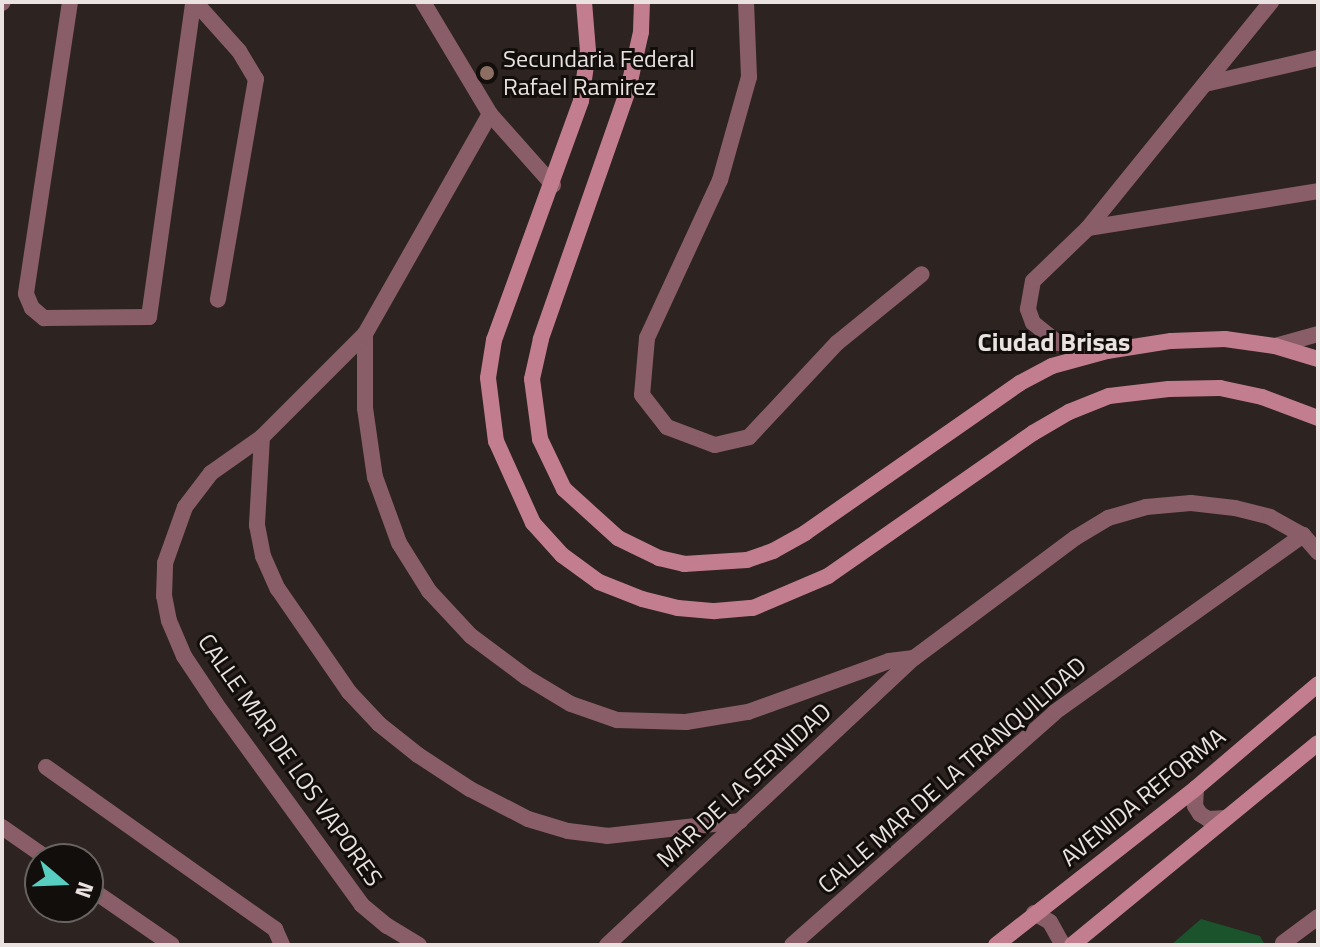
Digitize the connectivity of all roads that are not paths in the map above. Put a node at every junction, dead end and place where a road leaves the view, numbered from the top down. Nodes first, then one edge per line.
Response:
1 (70, 2) edge
2 (194, 2) edge
3 (423, 2) edge
4 (584, 2) edge
5 (642, 2) edge
6 (746, 2) edge
7 (1271, 2) edge
8 (1318, 58) edge
9 (1205, 84) junction
10 (490, 114) junction
11 (553, 185) junction
12 (1318, 191) edge
13 (1088, 228) junction
14 (922, 274) dead end
15 (218, 300) dead end
16 (365, 334) junction
17 (1318, 334) edge
18 (1275, 346) junction
19 (1107, 351) junction
20 (1318, 359) edge
21 (1318, 418) edge
22 (262, 437) junction
23 (1303, 535) junction
24 (1318, 552) edge
25 (914, 658) junction
26 (1318, 684) edge
27 (1318, 743) edge
28 (46, 767) dead end
29 (1196, 788) junction
30 (1226, 818) junction
31 (740, 821) junction
32 (2, 827) edge
33 (25, 843) edge
34 (104, 898) edge
35 (1034, 913) junction
36 (1318, 917) edge
37 (1283, 943) edge
38 (172, 945) edge
39 (282, 945) edge
40 (419, 945) edge
41 (607, 945) edge
42 (792, 945) edge
43 (996, 945) edge
44 (1063, 945) edge
45 (1072, 945) edge

1 - 2 street
2 - 15 street
3 - 10 street
4 - 11 main road
5 - 19 main road
6 - 14 street
7 - 9 street
8 - 9 street
9 - 13 street
10 - 11 street
10 - 16 street, CALLE MAR DE LOS VAPORES
11 - 21 main road
12 - 13 street
13 - 19 street
16 - 22 street, CALLE MAR DE LOS VAPORES
16 - 25 street
17 - 18 street
18 - 19 main road
18 - 20 main road
22 - 31 street
22 - 40 street, CALLE MAR DE LOS VAPORES
23 - 24 street
23 - 25 street, MAR DE LA SERNIDAD
23 - 42 street, CALLE MAR DE LA TRANQUILIDAD
25 - 31 street, MAR DE LA SERNIDAD
26 - 29 main road, AVENIDA REFORMA
27 - 30 main road
28 - 39 street
29 - 30 street
29 - 35 main road, AVENIDA REFORMA
30 - 45 main road
31 - 41 street, MAR DE LA SERNIDAD
32 - 33 street
34 - 38 street
35 - 43 main road, AVENIDA REFORMA
35 - 44 street
36 - 37 street

